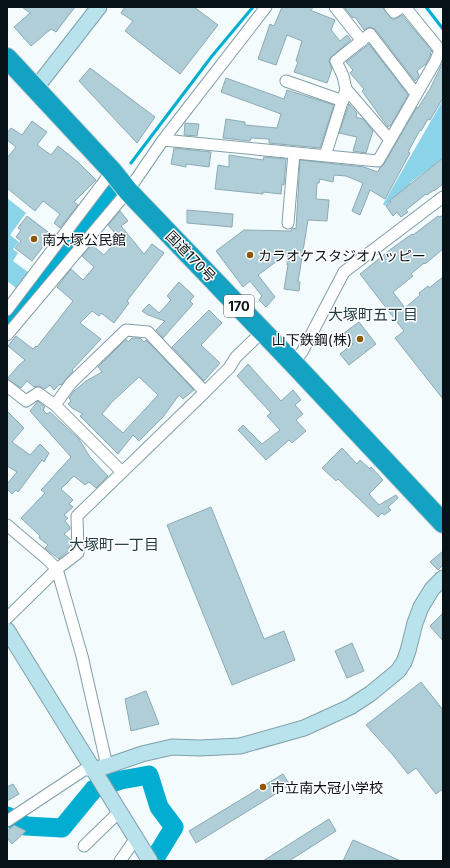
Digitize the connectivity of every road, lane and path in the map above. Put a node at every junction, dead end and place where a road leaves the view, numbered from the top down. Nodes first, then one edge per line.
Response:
1 (99, 7) edge
2 (266, 7) edge
3 (335, 7) edge
4 (390, 7) edge
5 (404, 7) edge
6 (362, 41) junction
7 (7, 58) edge
8 (286, 81) dead end
9 (36, 88) junction
10 (346, 89) junction
11 (416, 94) junction
12 (343, 101) junction
13 (163, 140) junction
14 (390, 140) junction
15 (294, 153) junction
16 (325, 156) junction
17 (112, 171) junction
18 (128, 190) junction
19 (443, 197) edge
20 (288, 223) dead end
21 (7, 310) edge
22 (263, 331) junction
23 (7, 335) edge
24 (293, 363) junction
25 (7, 386) edge
26 (206, 392) junction
27 (55, 405) junction
28 (122, 472) junction
29 (443, 523) edge
30 (7, 526) edge
31 (57, 569) junction
32 (443, 578) edge
33 (7, 618) edge
34 (7, 630) edge
35 (100, 768) junction
36 (119, 812) junction
37 (7, 821) edge
38 (136, 838) junction
39 (84, 846) dead end
40 (120, 861) edge
41 (150, 861) edge

1 - 9 street
2 - 13 street
3 - 6 street
4 - 5 street
5 - 11 street
6 - 10 street
6 - 11 street
7 - 9 highway, 国道170号 / 170
8 - 12 street
9 - 17 highway, 国道170号 / 170
10 - 12 street
10 - 14 street
11 - 14 street
12 - 16 street
13 - 15 street
13 - 18 street
14 - 16 street
15 - 16 street
15 - 20 street
17 - 18 highway, 国道170号 / 170
17 - 21 street
18 - 22 highway, 国道170号 / 170
18 - 23 street
19 - 24 street
22 - 24 highway, 国道170号 / 170
22 - 26 street
24 - 29 highway, 国道170号 / 170
25 - 27 street
26 - 27 street
26 - 28 street
27 - 28 street
28 - 31 street
30 - 31 street
31 - 33 street
31 - 35 street
32 - 35 street
34 - 35 street
35 - 36 street
35 - 37 street
36 - 38 street
36 - 39 street
38 - 40 street
38 - 41 street

